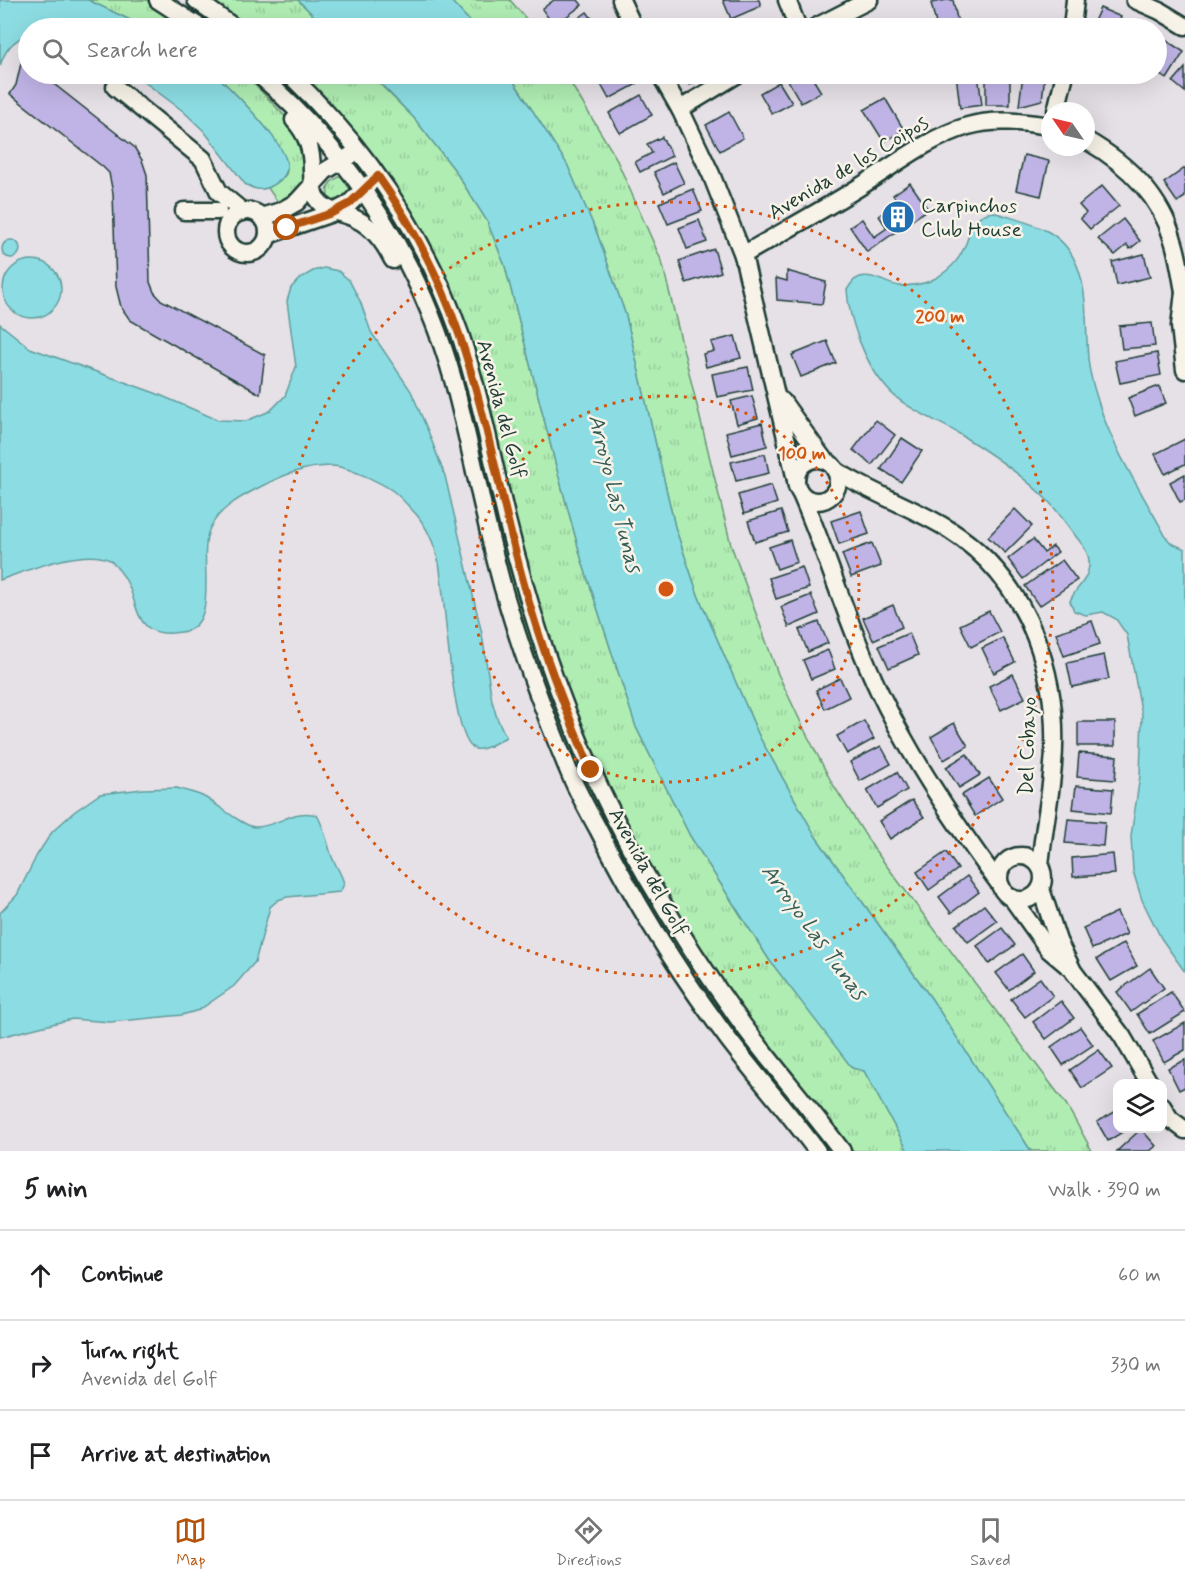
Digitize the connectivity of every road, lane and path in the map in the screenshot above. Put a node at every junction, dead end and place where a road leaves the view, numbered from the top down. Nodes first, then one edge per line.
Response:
1 (158, 0) edge
2 (196, 0) edge
3 (614, 0) edge
4 (787, 0) edge
5 (868, 0) edge
6 (1075, 0) edge
7 (1135, 0) edge
8 (627, 15) edge
9 (186, 18) edge
10 (221, 18) edge
11 (794, 18) edge
12 (833, 18) edge
13 (1073, 18) edge
14 (1185, 26) edge
15 (259, 84) edge
16 (268, 84) edge
17 (299, 84) edge
18 (666, 84) edge
19 (721, 84) edge
20 (1063, 84) edge
21 (115, 87) dead end
22 (1058, 102) edge
23 (680, 109) junction
24 (1041, 125) edge
25 (1095, 146) edge
26 (358, 150) junction
27 (342, 162) junction
28 (378, 176) junction
29 (311, 184) junction
30 (362, 190) junction
31 (219, 192) junction
32 (184, 211) dead end
33 (218, 211) junction
34 (243, 212) junction
35 (332, 213) junction
36 (261, 217) junction
37 (226, 227) junction
38 (268, 235) junction
39 (743, 255) junction
40 (1184, 294) edge
41 (1185, 370) edge
42 (453, 383) junction
43 (776, 393) junction
44 (829, 465) junction
45 (799, 487) junction
46 (872, 491) junction
47 (826, 499) junction
48 (813, 520) junction
49 (1043, 831) junction
50 (976, 852) junction
51 (1012, 859) junction
52 (1040, 865) junction
53 (1041, 889) junction
54 (1006, 892) junction
55 (1073, 970) junction
56 (1148, 1079) edge
57 (1167, 1114) edge
58 (1185, 1130) edge
59 (817, 1151) edge
60 (842, 1151) edge

1 - 9 street
2 - 10 street
3 - 8 street
4 - 11 street
5 - 12 street
6 - 13 street
7 - 14 street
15 - 29 street
16 - 27 street, Avenida del Golf
17 - 26 street, Avenida del Golf
18 - 23 street
19 - 23 street
20 - 22 street
21 - 31 street
23 - 39 street
24 - 39 street, Avenida de los Coipos
25 - 40 street
26 - 27 street
26 - 28 street, Avenida del Golf
27 - 29 street
27 - 30 street, Avenida del Golf
28 - 30 street
28 - 60 street, Avenida del Golf
29 - 35 street
29 - 36 street
30 - 35 street
30 - 42 street, Avenida del Golf
31 - 33 street
31 - 34 street
32 - 33 street
33 - 37 street
34 - 36 street
34 - 37 street
35 - 38 street
35 - 42 street
36 - 38 street
37 - 38 street
39 - 43 street
40 - 41 street
42 - 59 street, Avenida del Golf
43 - 44 street
43 - 45 street
44 - 45 street
44 - 46 street, Del Cobayo
44 - 47 street
45 - 47 street
45 - 48 street
46 - 47 street
46 - 49 street, Del Cobayo
47 - 48 street
48 - 50 street
49 - 51 street
49 - 52 street, Del Cobayo
50 - 51 street
50 - 54 street
51 - 52 street
51 - 54 street
52 - 53 street
53 - 54 street
53 - 55 street
54 - 55 street
55 - 56 street
57 - 58 street

